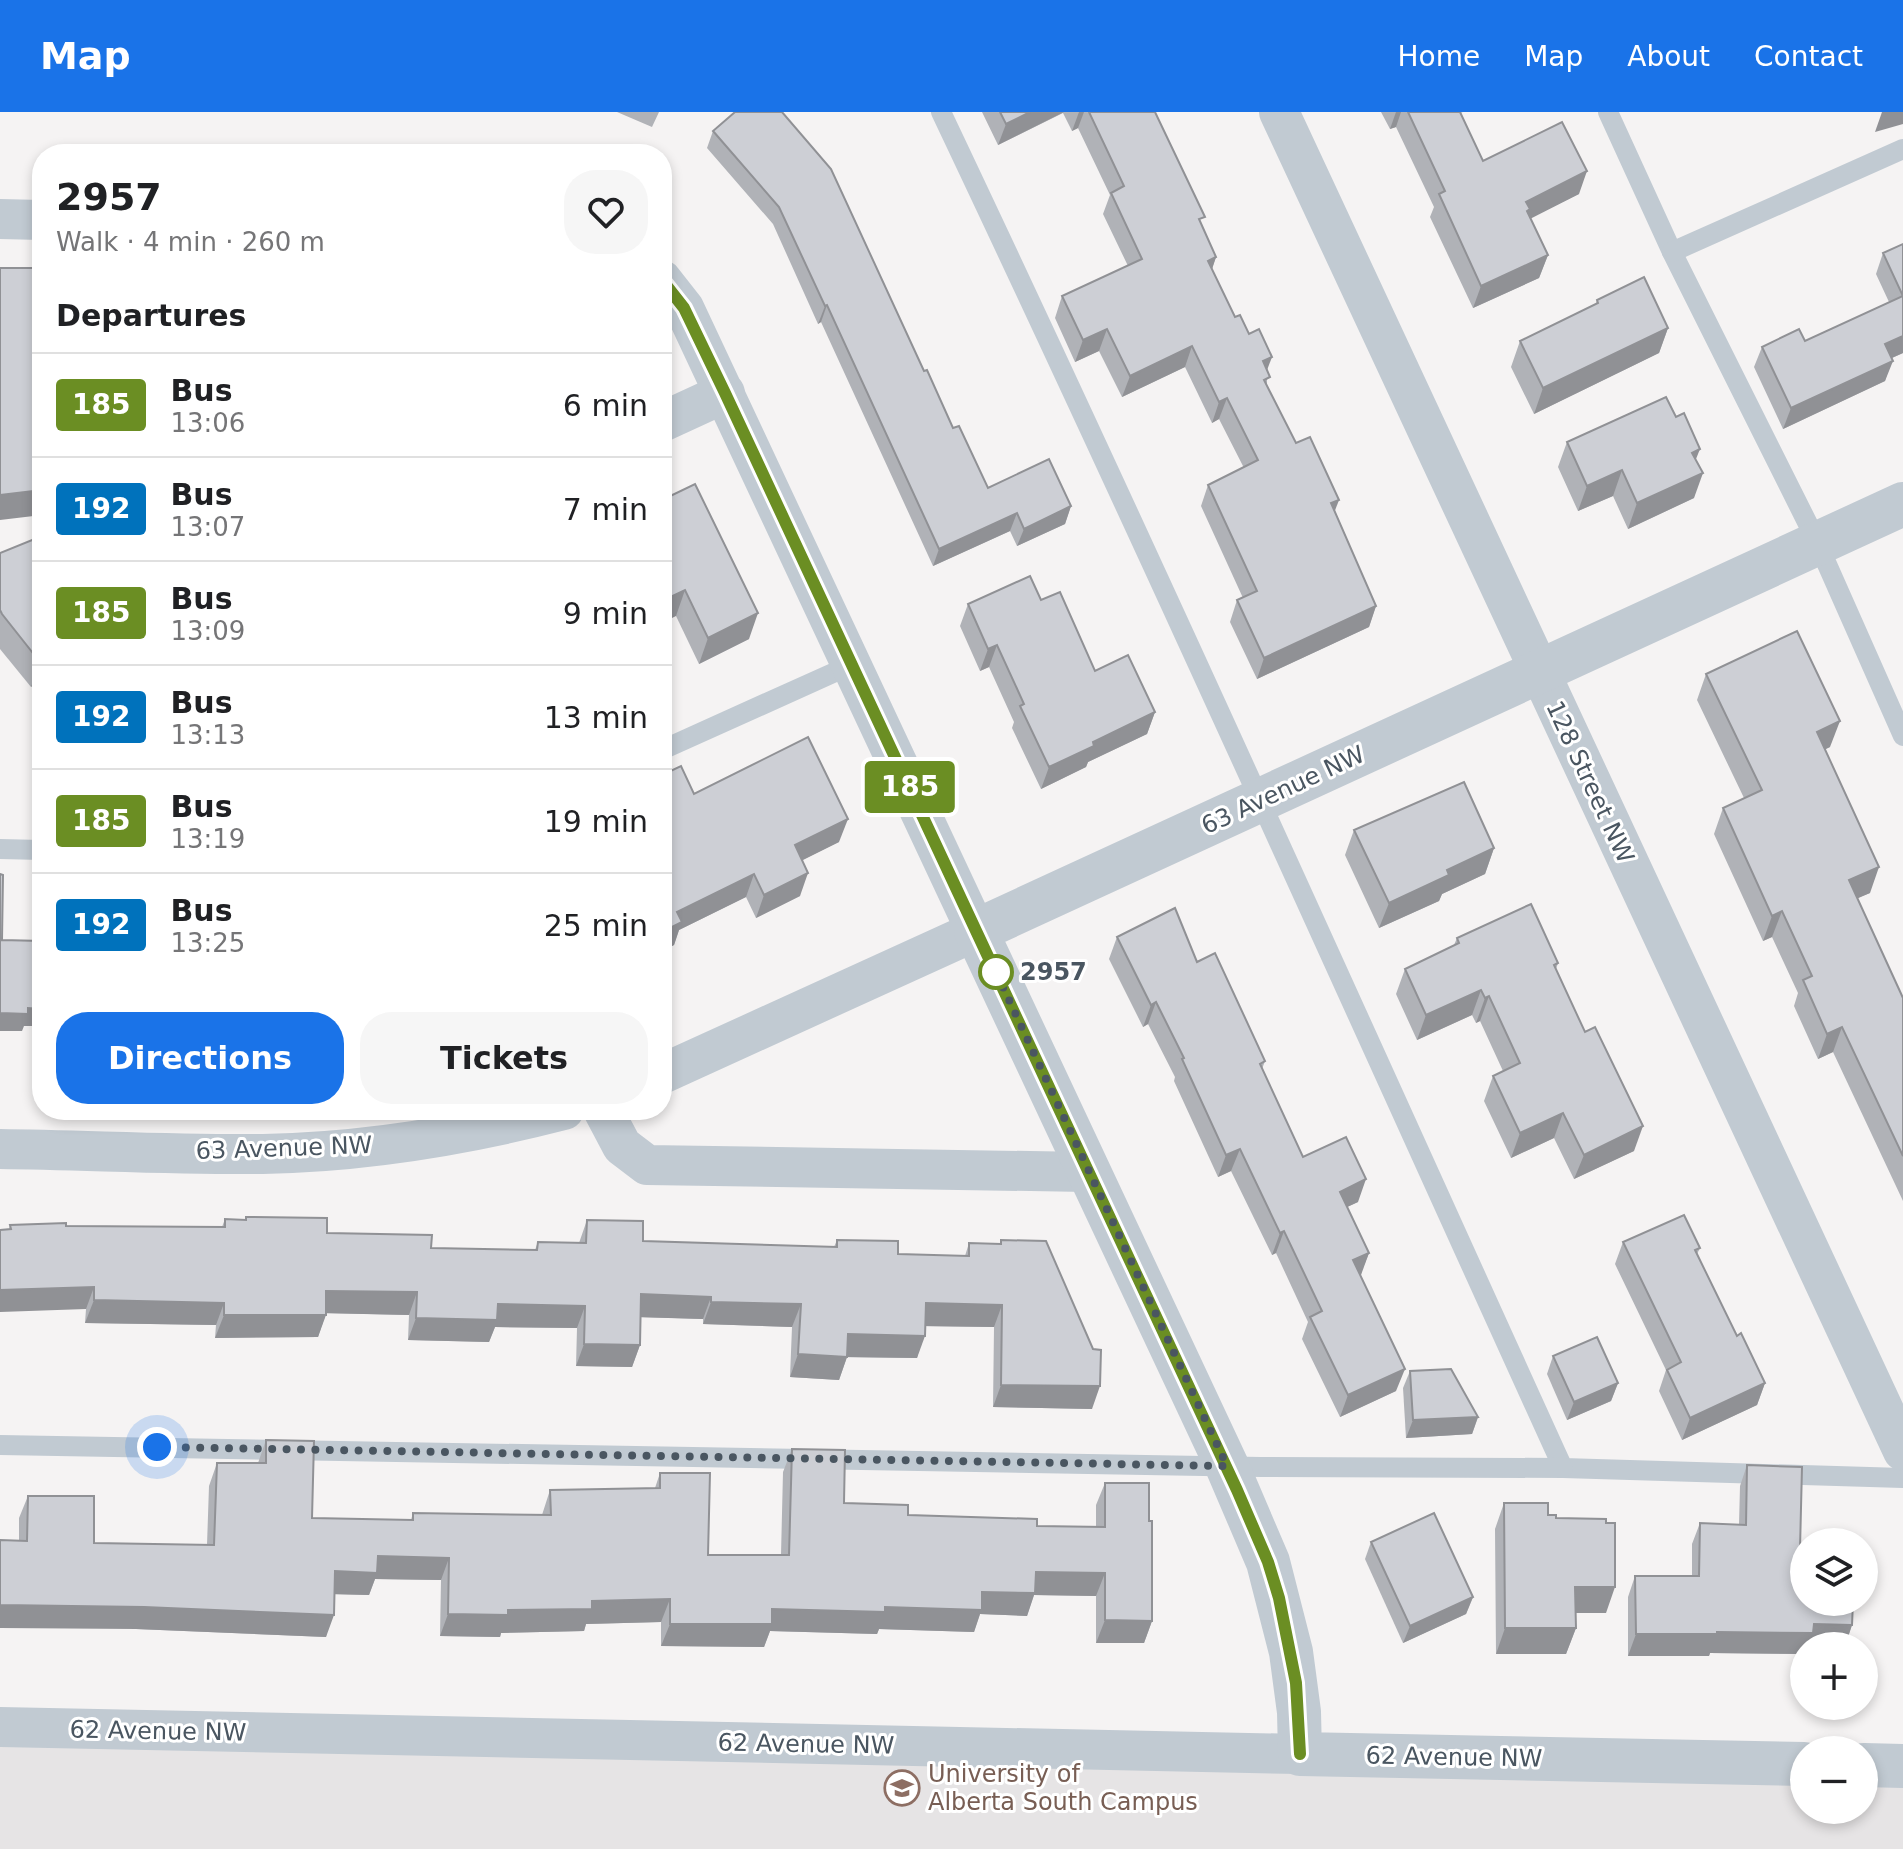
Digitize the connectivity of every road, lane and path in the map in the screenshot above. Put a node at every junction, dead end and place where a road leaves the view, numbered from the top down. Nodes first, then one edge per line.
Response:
1 (941, 112) edge
2 (1279, 112) edge
3 (1608, 112) edge
4 (1903, 149) edge
5 (0, 219) edge
6 (32, 220) edge
7 (1672, 252) junction
8 (672, 293) edge
9 (725, 393) junction
10 (672, 417) edge
11 (1903, 504) edge
12 (1818, 544) junction
13 (853, 664) junction
14 (1539, 673) junction
15 (1903, 736) edge
16 (672, 745) edge
17 (1260, 800) junction
18 (0, 849) edge
19 (32, 850) edge
20 (976, 931) junction
21 (672, 1069) edge
22 (523, 1120) edge
23 (608, 1120) edge
24 (0, 1149) edge
25 (1087, 1172) junction
26 (0, 1445) edge
27 (1903, 1451) edge
28 (1227, 1466) junction
29 (1563, 1468) junction
30 (1903, 1478) edge
31 (0, 1727) edge
32 (1300, 1754) junction
33 (1790, 1764) edge
34 (1878, 1765) edge
35 (1903, 1766) edge

1 - 17 lane
2 - 14 street, 128 Street NW
3 - 7 lane
4 - 7 lane
5 - 6 street
7 - 12 lane
8 - 9 street
9 - 10 street
9 - 13 street
11 - 12 street, 63 Avenue NW
12 - 14 street, 63 Avenue NW
12 - 15 lane
13 - 16 lane
13 - 20 street
14 - 17 street, 63 Avenue NW
14 - 27 street, 128 Street NW
17 - 20 street, 63 Avenue NW
17 - 29 lane
18 - 19 lane
20 - 21 street, 63 Avenue NW
20 - 25 street
22 - 24 street, 63 Avenue NW
23 - 25 street
25 - 28 street
26 - 28 lane
28 - 29 lane
28 - 32 street
29 - 30 lane
31 - 32 street, 62 Avenue NW
32 - 33 street, 62 Avenue NW
34 - 35 street

